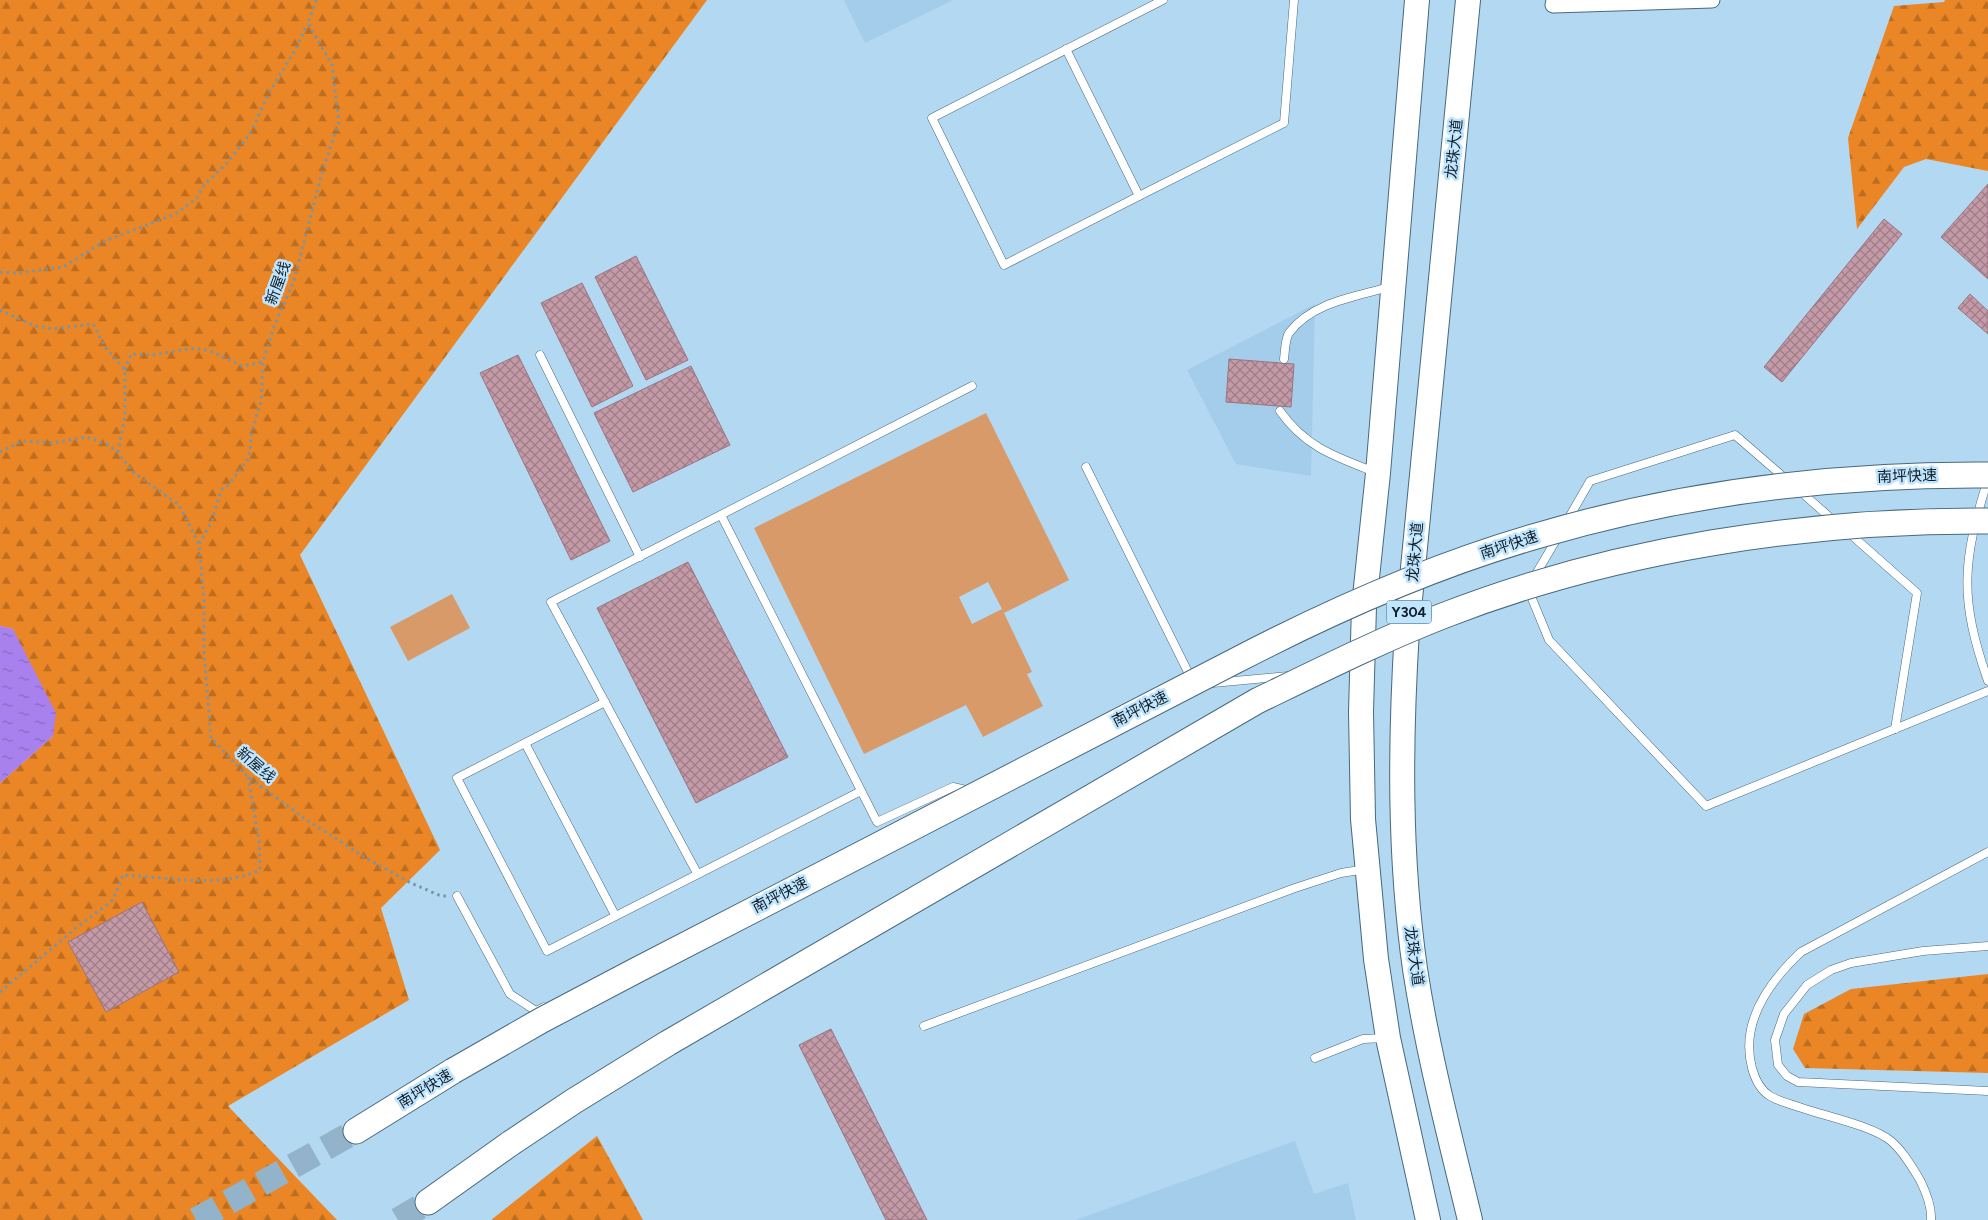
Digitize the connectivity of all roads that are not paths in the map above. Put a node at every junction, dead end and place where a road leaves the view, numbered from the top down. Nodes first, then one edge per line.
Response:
1 (1163, 0) edge
2 (1294, 0) edge
3 (1417, 0) edge
4 (1468, 0) edge
5 (1554, 0) edge
6 (1712, 0) edge
7 (1066, 49) junction
8 (1139, 196) junction
9 (1394, 286) junction
10 (540, 355) dead end
11 (1284, 359) dead end
12 (972, 386) dead end
13 (1280, 411) dead end
14 (1086, 467) dead end
15 (1378, 473) junction
16 (1988, 477) edge
17 (721, 515) junction
18 (1988, 521) edge
19 (640, 557) junction
20 (1353, 670) junction
21 (1988, 681) edge
22 (1195, 686) junction
23 (1988, 691) edge
24 (604, 702) junction
25 (1895, 729) junction
26 (525, 743) junction
27 (861, 791) junction
28 (972, 791) junction
29 (1988, 852) edge
30 (1368, 868) junction
31 (697, 874) junction
32 (457, 896) road end
33 (616, 916) junction
34 (1988, 946) edge
35 (643, 957) dead end
36 (554, 1002) dead end
37 (924, 1026) dead end
38 (1388, 1038) junction
39 (1315, 1058) dead end
40 (1988, 1091) edge
41 (356, 1131) tunnel mouth
42 (428, 1202) tunnel mouth
43 (1428, 1220) edge
44 (1470, 1220) edge
45 (1931, 1220) edge

1 - 7 lane
2 - 8 lane
3 - 9 main road
4 - 44 main road, 龙珠大道 / Y304
5 - 6 street
7 - 8 lane
7 - 8 lane
9 - 11 lane
9 - 15 main road
10 - 19 lane
12 - 17 lane
13 - 15 lane
14 - 22 lane
15 - 20 main road
16 - 21 lane
16 - 41 highway, 南坪快速, bridge
17 - 19 lane
17 - 27 lane
18 - 42 highway, bridge
19 - 24 lane
20 - 22 lane
20 - 30 main road
22 - 28 lane
23 - 25 lane
24 - 26 lane
24 - 31 lane
25 - 25 lane
26 - 33 lane
26 - 33 lane
27 - 28 lane
27 - 31 lane
28 - 35 lane
29 - 45 lane
30 - 37 lane
30 - 38 main road
31 - 33 lane
32 - 36 lane
34 - 40 lane
38 - 39 lane
38 - 43 main road

